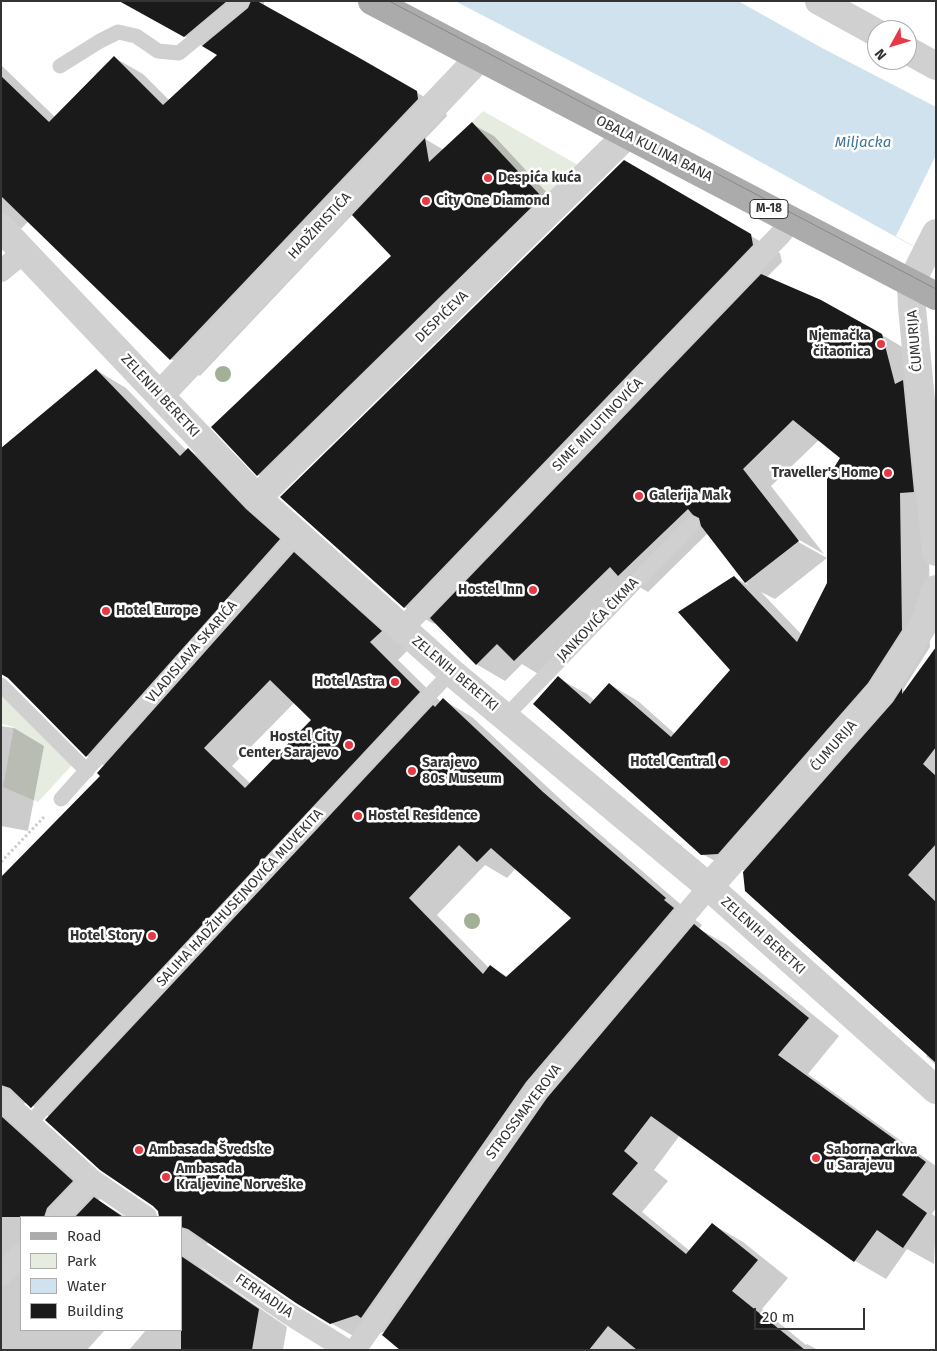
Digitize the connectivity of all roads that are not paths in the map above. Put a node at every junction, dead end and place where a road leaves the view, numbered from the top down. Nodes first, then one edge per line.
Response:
1 (242, 1) edge
2 (372, 1) edge
3 (819, 1) edge
4 (867, 28) edge
5 (917, 56) edge
6 (480, 57) junction
7 (60, 66) dead end
8 (936, 66) edge
9 (627, 135) junction
10 (792, 220) junction
11 (1, 228) edge
12 (931, 243) edge
13 (24, 252) junction
14 (1, 271) edge
15 (911, 283) junction
16 (936, 296) edge
17 (160, 395) junction
18 (257, 498) junction
19 (692, 524) dead end
20 (297, 534) junction
21 (936, 552) edge
22 (936, 589) edge
23 (402, 629) junction
24 (452, 672) junction
25 (1, 685) edge
26 (505, 717) junction
27 (87, 771) junction
28 (61, 800) road end
29 (709, 887) junction
30 (936, 1090) edge
31 (1, 1098) edge
32 (29, 1124) junction
33 (92, 1180) junction
34 (58, 1216) edge
35 (145, 1216) edge
36 (182, 1241) edge
37 (20, 1255) edge
38 (1, 1275) edge
39 (347, 1350) edge
40 (355, 1350) edge

1 - 7 lane
2 - 6 main road, OBALA KULINA BANA / M-18
3 - 4 street
5 - 8 street
6 - 9 main road, OBALA KULINA BANA / M-18
6 - 17 street, HADŽIRISTIĆA
9 - 10 main road, OBALA KULINA BANA / M-18
9 - 18 street, DESPIĆEVA
10 - 15 main road, OBALA KULINA BANA / M-18
10 - 23 street, SIME MILUTINOVIĆA
11 - 13 street, ZELENIH BERETKI
12 - 15 street, ĆUMURIJA
13 - 14 street
13 - 17 street, ZELENIH BERETKI
15 - 16 main road, OBALA KULINA BANA / M-18
15 - 21 street, ĆUMURIJA
17 - 18 street, ZELENIH BERETKI
18 - 20 street, ZELENIH BERETKI
19 - 26 lane, JANKOVIĆA ČIKMA
20 - 23 street, ZELENIH BERETKI
20 - 27 lane, VLADISLAVA SKARIĆA
22 - 29 street, ĆUMURIJA
23 - 24 street, ZELENIH BERETKI
24 - 26 street, ZELENIH BERETKI
24 - 32 lane, SALIHA HADŽIHUSEJNOVIĆA MUVEKITA
25 - 27 lane
26 - 29 street, ZELENIH BERETKI
27 - 28 lane, VLADISLAVA SKARIĆA
29 - 30 street, ZELENIH BERETKI
29 - 40 street, STROSSMAYEROVA
31 - 32 street
32 - 33 street
33 - 34 street
33 - 35 street
36 - 39 street, FERHADIJA
37 - 38 street

